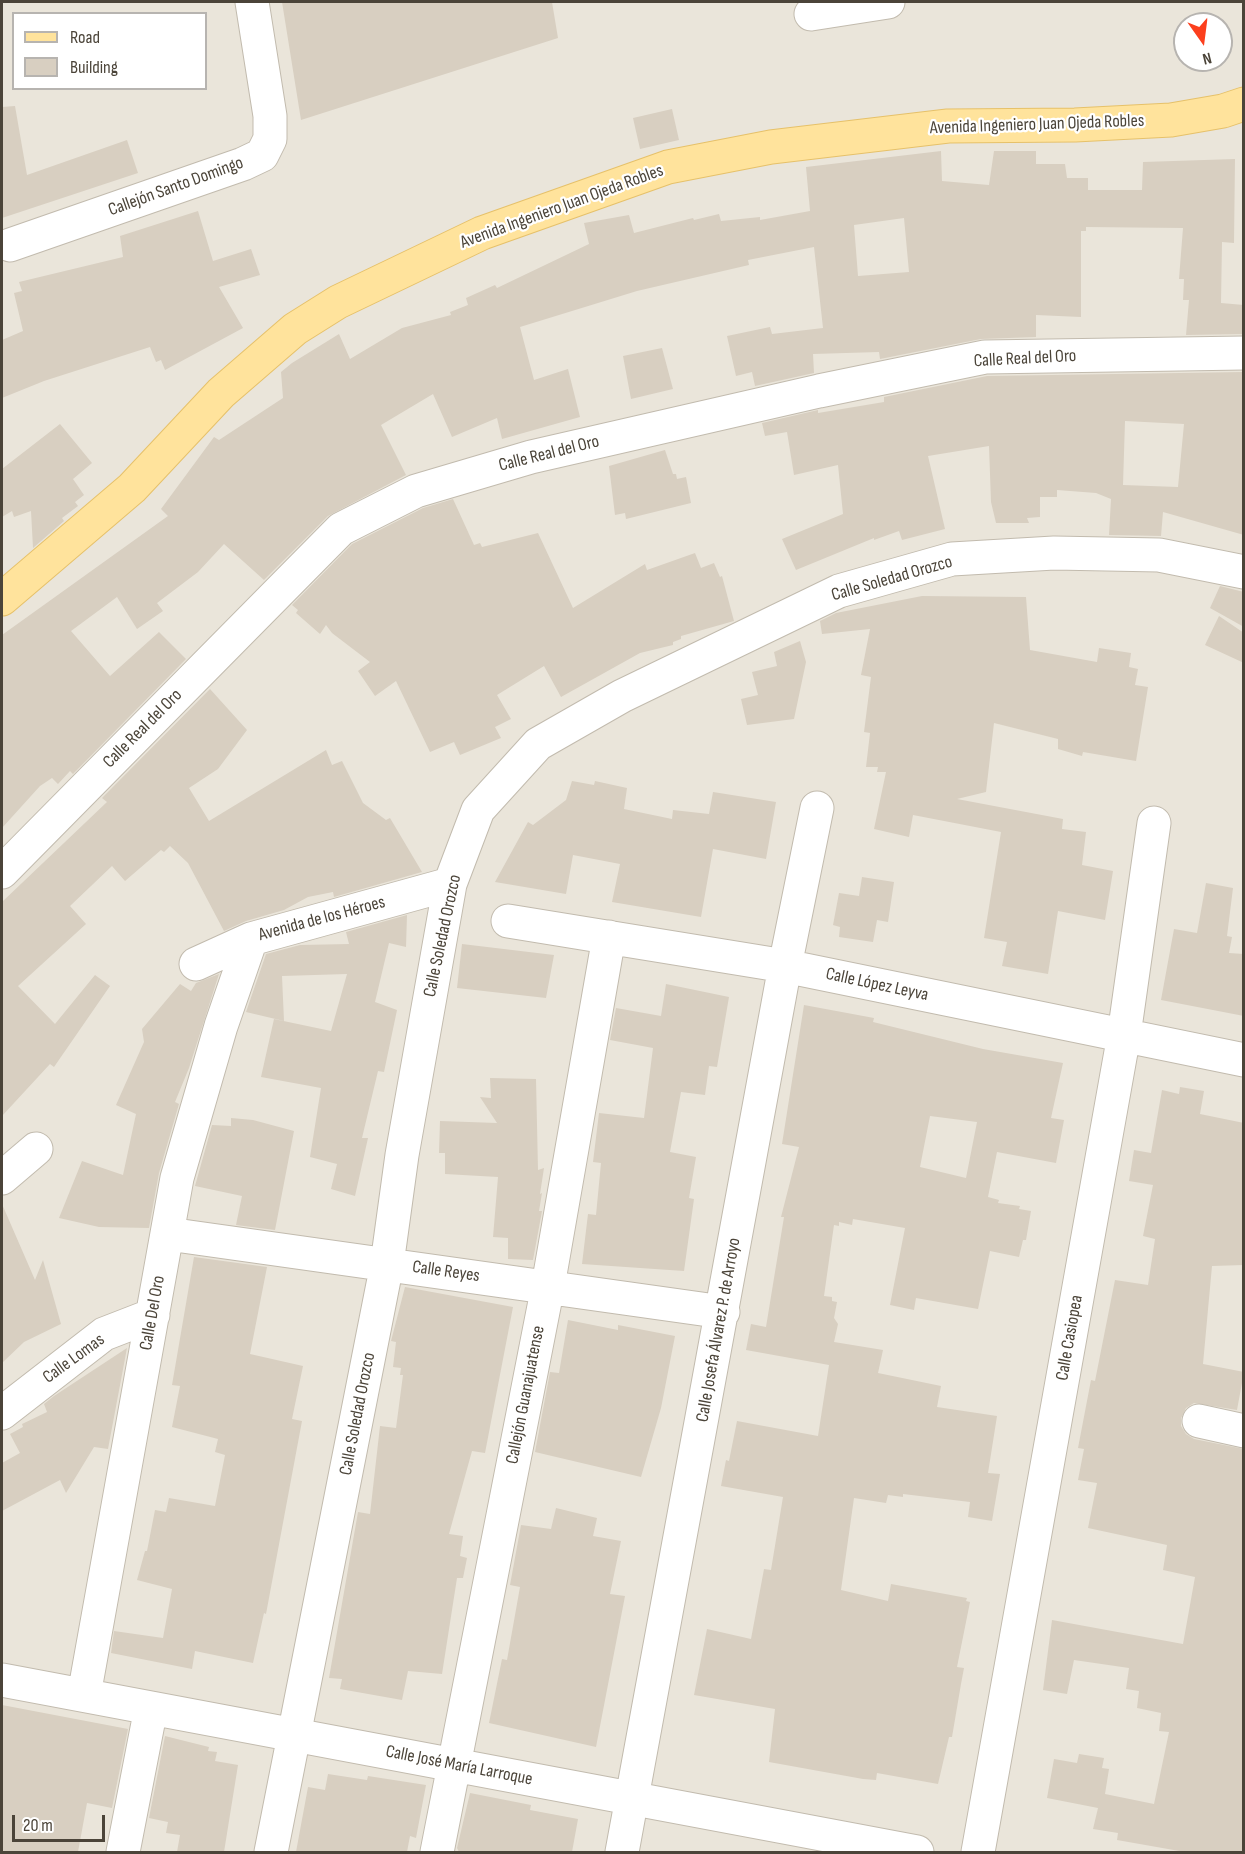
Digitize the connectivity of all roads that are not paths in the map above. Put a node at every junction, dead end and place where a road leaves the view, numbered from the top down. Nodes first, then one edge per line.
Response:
1 (252, 2) edge
2 (888, 2) edge
3 (811, 14) dead end
4 (1244, 104) edge
5 (10, 244) dead end
6 (1244, 353) edge
7 (1244, 572) edge
8 (2, 600) edge
9 (817, 808) dead end
10 (1154, 823) dead end
11 (2, 872) edge
12 (450, 884) junction
13 (508, 921) dead end
14 (609, 937) junction
15 (251, 939) junction
16 (196, 964) dead end
17 (785, 966) junction
18 (1124, 1035) junction
19 (1244, 1059) edge
20 (36, 1149) dead end
21 (2, 1178) edge
22 (168, 1233) junction
23 (387, 1264) junction
24 (548, 1286) junction
25 (723, 1312) junction
26 (153, 1315) junction
27 (2, 1413) edge
28 (1199, 1421) dead end
29 (1244, 1431) edge
30 (2, 1680) edge
31 (84, 1695) junction
32 (151, 1708) junction
33 (294, 1735) junction
34 (454, 1765) junction
35 (632, 1799) junction
36 (123, 1852) edge
37 (271, 1852) edge
38 (437, 1852) edge
39 (622, 1852) edge
40 (917, 1852) edge
41 (978, 1852) edge

1 - 5 street, Callejón Santo Domingo
2 - 3 street
4 - 8 main road, Avenida Ingeniero Juan Ojeda Robles
6 - 11 street, Calle Real del Oro
7 - 12 street, Calle Soledad Orozco
9 - 17 street, Calle Josefa Álvarez P. de Arroyo
10 - 18 street, Calle Casiopea
12 - 15 street, Avenida de los Héroes
12 - 23 street, Calle Soledad Orozco
13 - 14 street, Calle López Leyva
14 - 17 street, Calle López Leyva
14 - 24 street, Callejón Guanajuatense
15 - 16 street, Avenida de los Héroes
15 - 22 street, Calle Del Oro
17 - 18 street, Calle López Leyva
17 - 25 street, Calle Josefa Álvarez P. de Arroyo
18 - 19 street, Calle López Leyva
18 - 41 street, Calle Casiopea
20 - 21 street
22 - 23 street, Calle Reyes
22 - 26 street, Calle Del Oro
23 - 24 street, Calle Reyes
23 - 33 street, Calle Soledad Orozco
24 - 25 street, Calle Reyes
24 - 34 street, Callejón Guanajuatense
25 - 35 street, Calle Josefa Álvarez P. de Arroyo
26 - 27 street, Calle Lomas
26 - 31 street, Calle Del Oro
28 - 29 street
30 - 31 street, Calle José María Larroque
31 - 32 street, Calle José María Larroque
32 - 33 street, Calle José María Larroque
32 - 36 street
33 - 34 street, Calle José María Larroque
33 - 37 street, Calle Soledad Orozco
34 - 35 street, Calle José María Larroque
34 - 38 street, Callejón Guanajuatense
35 - 39 street, Calle Josefa Álvarez P. de Arroyo
35 - 40 street, Calle José María Larroque

